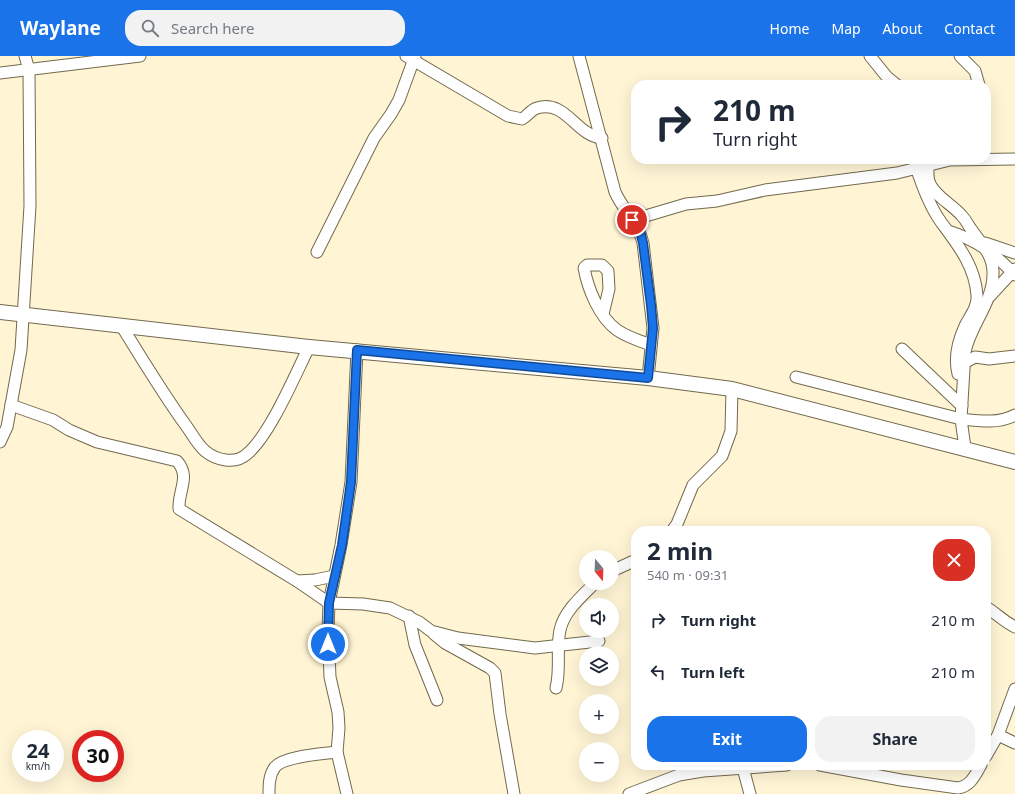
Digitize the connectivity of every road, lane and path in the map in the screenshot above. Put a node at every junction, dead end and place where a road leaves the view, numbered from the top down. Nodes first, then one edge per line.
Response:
1 (25, 56) edge
2 (140, 56) edge
3 (579, 56) edge
4 (870, 56) edge
5 (960, 56) edge
6 (411, 57) edge
7 (29, 70) junction
8 (0, 74) edge
9 (892, 80) edge
10 (978, 80) edge
11 (602, 138) junction
12 (991, 160) edge
13 (1015, 160) edge
14 (926, 164) edge
15 (928, 164) edge
16 (917, 170) junction
17 (632, 220) junction
18 (948, 230) junction
19 (982, 244) junction
20 (317, 252) dead end
21 (1015, 253) edge
22 (1014, 272) edge
23 (988, 298) junction
24 (0, 312) edge
25 (22, 314) junction
26 (604, 314) dead end
27 (121, 325) junction
28 (651, 345) junction
29 (309, 347) junction
30 (902, 349) dead end
31 (357, 350) junction
32 (1015, 356) edge
33 (964, 363) junction
34 (796, 377) dead end
35 (648, 378) junction
36 (732, 389) junction
37 (962, 402) junction
38 (11, 405) junction
39 (1015, 415) edge
40 (961, 419) junction
41 (0, 442) edge
42 (965, 448) junction
43 (1015, 462) edge
44 (676, 526) edge
45 (631, 562) edge
46 (619, 568) edge
47 (334, 576) junction
48 (297, 581) junction
49 (589, 590) edge
50 (329, 603) junction
51 (991, 610) edge
52 (408, 616) junction
53 (1015, 627) edge
54 (431, 631) junction
55 (599, 641) dead end
56 (559, 645) junction
57 (556, 688) dead end
58 (1015, 689) edge
59 (437, 700) dead end
60 (998, 735) junction
61 (1015, 743) edge
62 (991, 747) edge
63 (337, 752) junction
64 (716, 770) edge
65 (744, 770) edge
66 (848, 770) edge
67 (978, 770) edge
68 (965, 790) edge
69 (269, 794) edge
70 (347, 794) edge
71 (514, 794) edge
72 (629, 794) edge
73 (750, 794) edge

1 - 7 street
2 - 7 street
3 - 11 street
4 - 9 street
5 - 10 street
6 - 11 street
6 - 20 street
7 - 8 street
7 - 25 street
11 - 17 street
12 - 13 street
14 - 16 street
15 - 19 street
16 - 17 street
16 - 18 street
17 - 28 street
18 - 19 street
18 - 37 street
19 - 21 street
19 - 22 street
19 - 23 street
22 - 23 street
23 - 33 street
24 - 25 street
25 - 27 street
25 - 38 street
26 - 28 street
27 - 29 street
27 - 29 street
28 - 35 street
29 - 31 street
30 - 37 street
31 - 35 street
31 - 47 street
32 - 33 street
33 - 37 street
34 - 40 street
35 - 36 street
36 - 42 street
36 - 44 street
37 - 40 street
38 - 41 street
38 - 48 street
39 - 40 street
40 - 42 street
42 - 43 street
45 - 46 street
47 - 48 street
47 - 50 street
48 - 50 street
49 - 56 street
50 - 52 street
50 - 63 street
51 - 53 street
52 - 54 street
52 - 59 street
54 - 56 street
54 - 71 street
55 - 56 street
56 - 57 street
58 - 60 street
60 - 61 street
60 - 62 street
63 - 69 street
63 - 70 street
64 - 72 street
65 - 73 street
66 - 68 street
67 - 68 street

